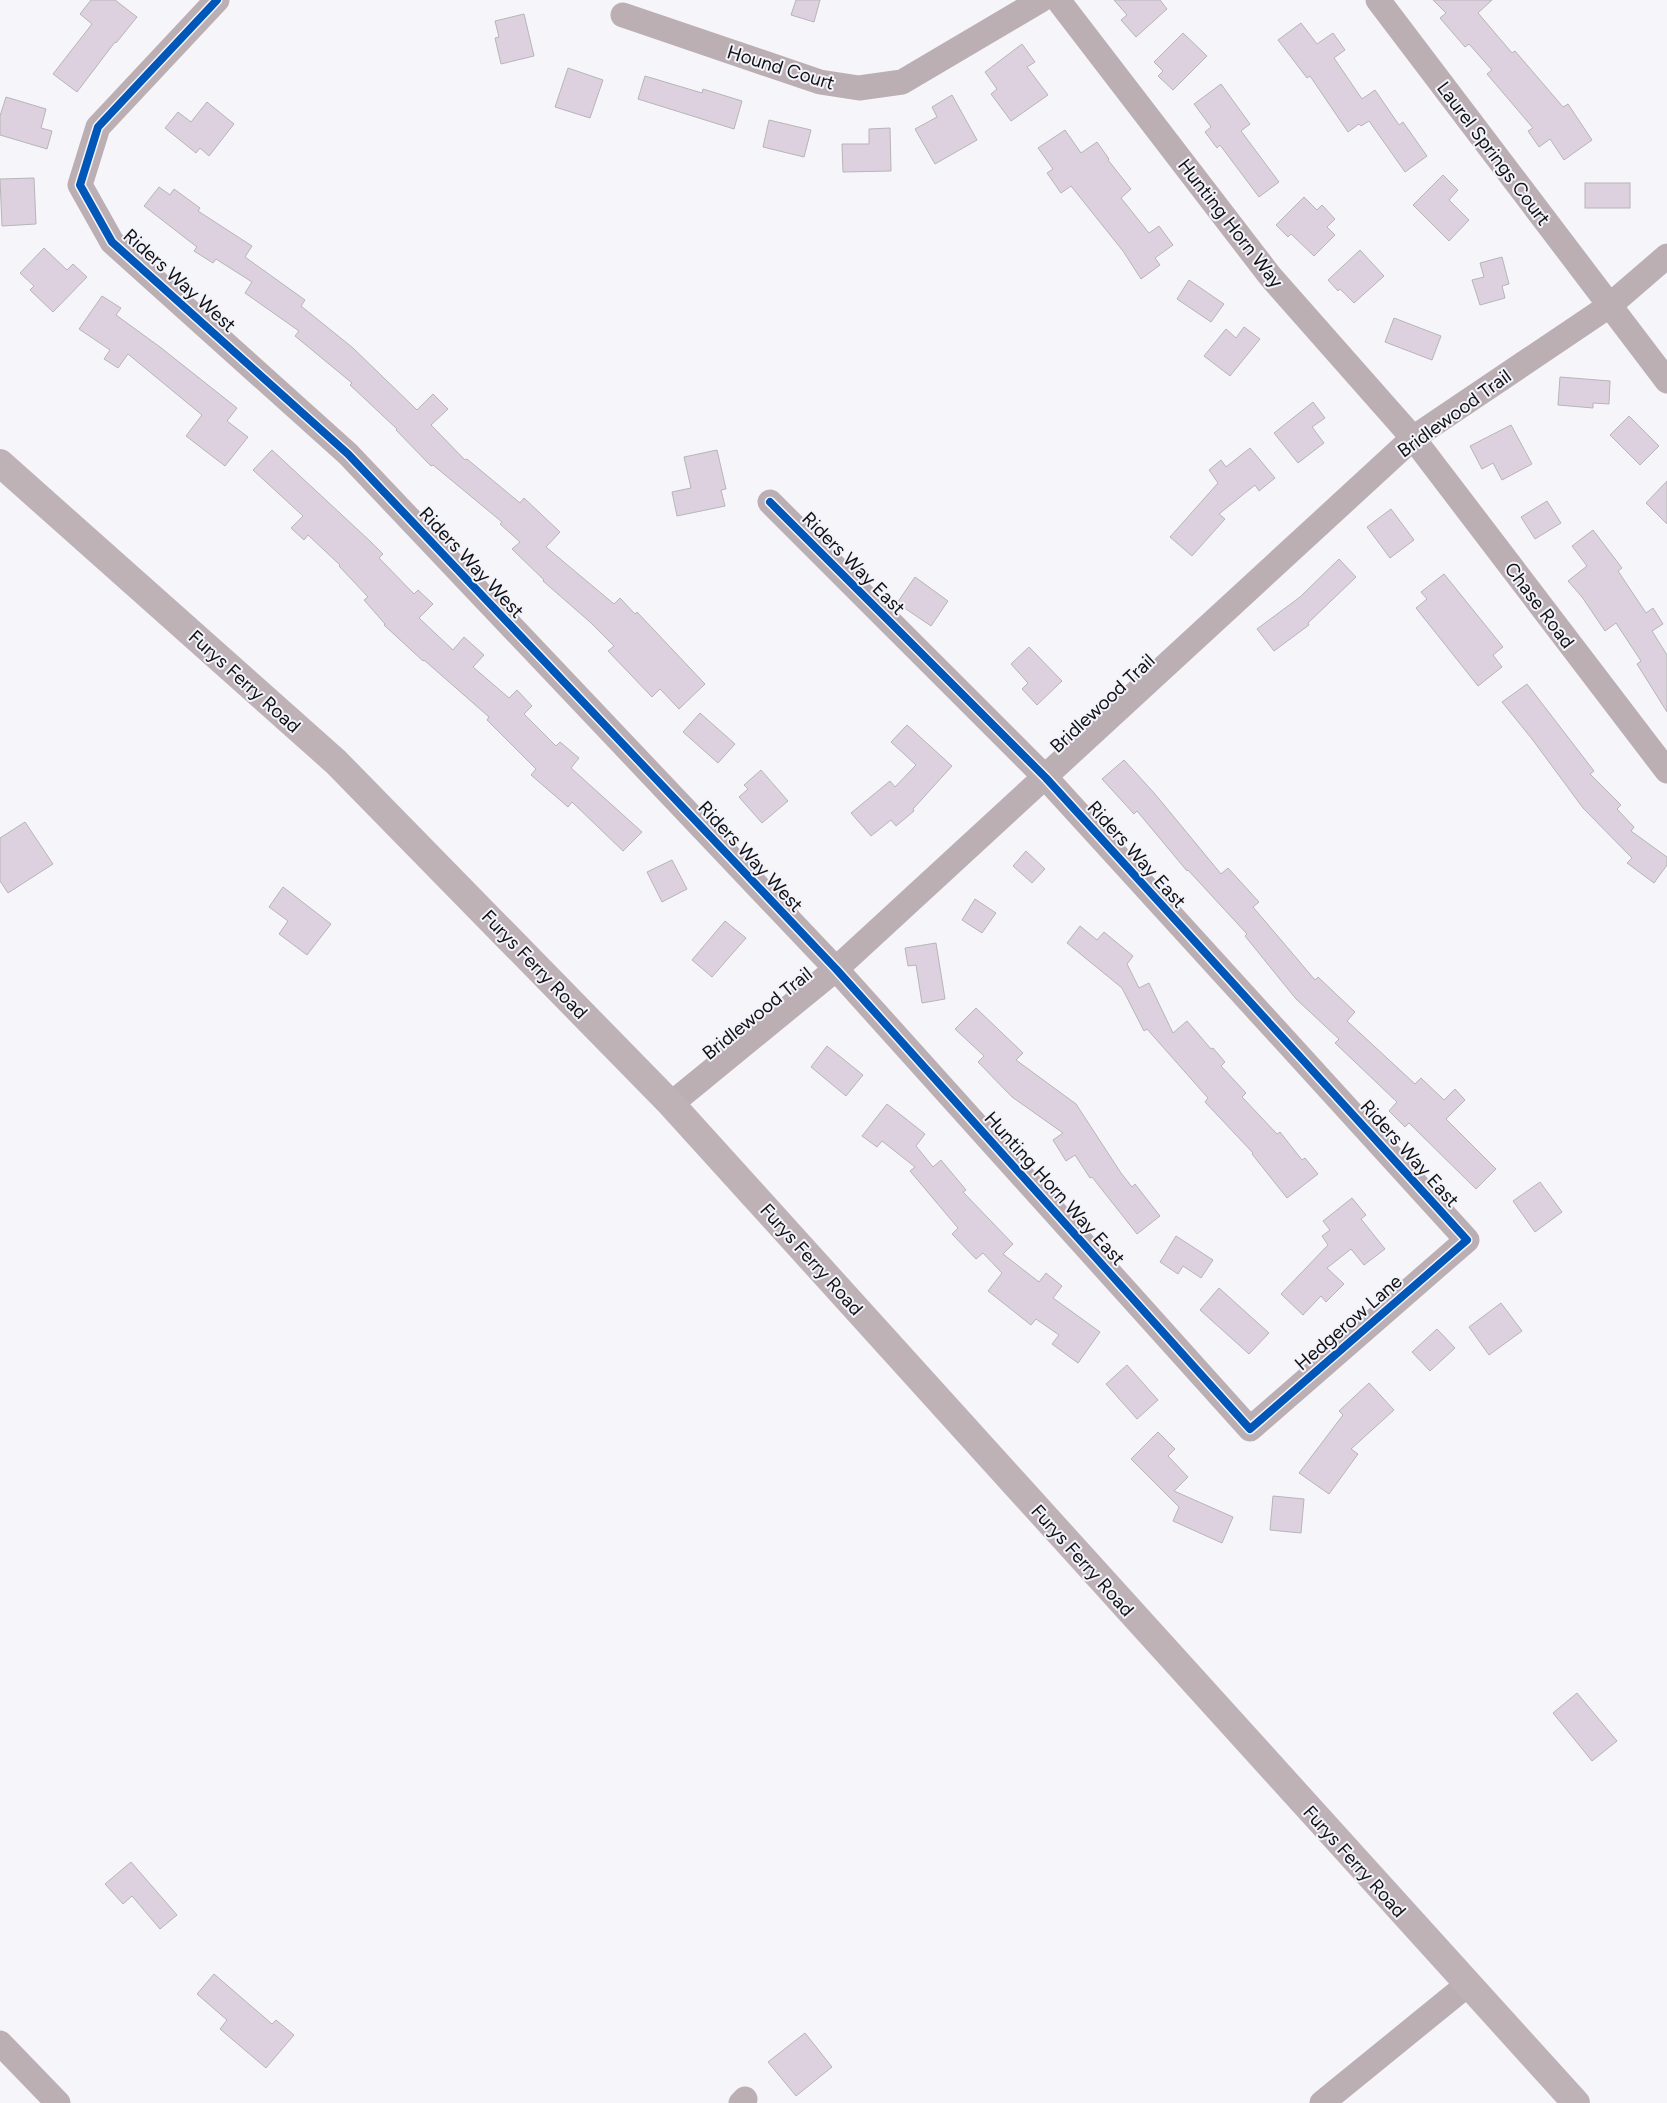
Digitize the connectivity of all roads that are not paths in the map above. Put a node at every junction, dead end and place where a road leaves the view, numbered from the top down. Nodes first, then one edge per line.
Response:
1 (217, 0) edge
2 (1040, 0) edge
3 (1058, 0) edge
4 (1378, 0) edge
5 (623, 15) dead end
6 (1667, 256) edge
7 (1609, 306) junction
8 (1667, 382) edge
9 (1413, 438) junction
10 (0, 463) edge
11 (770, 502) dead end
12 (1667, 771) edge
13 (1046, 778) junction
14 (836, 969) junction
15 (671, 1104) junction
16 (1467, 1240) joint
17 (1250, 1429) joint
18 (1467, 1985) junction
19 (0, 2043) edge
20 (58, 2103) edge
21 (1322, 2103) edge
22 (1576, 2103) edge

1 - 14 street, Riders Way West
2 - 5 street, Hound Court
3 - 9 street, Hunting Horn Way
4 - 7 street, Laurel Springs Court
6 - 7 street, Bridlewood Trail
7 - 8 street, Laurel Springs Court
7 - 9 street, Bridlewood Trail
9 - 12 street, Chase Road
9 - 13 street, Bridlewood Trail
10 - 15 main road, Furys Ferry Road
11 - 13 street, Riders Way East
13 - 14 street, Bridlewood Trail
13 - 16 street, Riders Way East
14 - 15 street, Bridlewood Trail
14 - 17 street, Hunting Horn Way East
15 - 18 main road, Furys Ferry Road
16 - 17 street, Hedgerow Lane
18 - 21 street
18 - 22 main road, Furys Ferry Road
19 - 20 street

